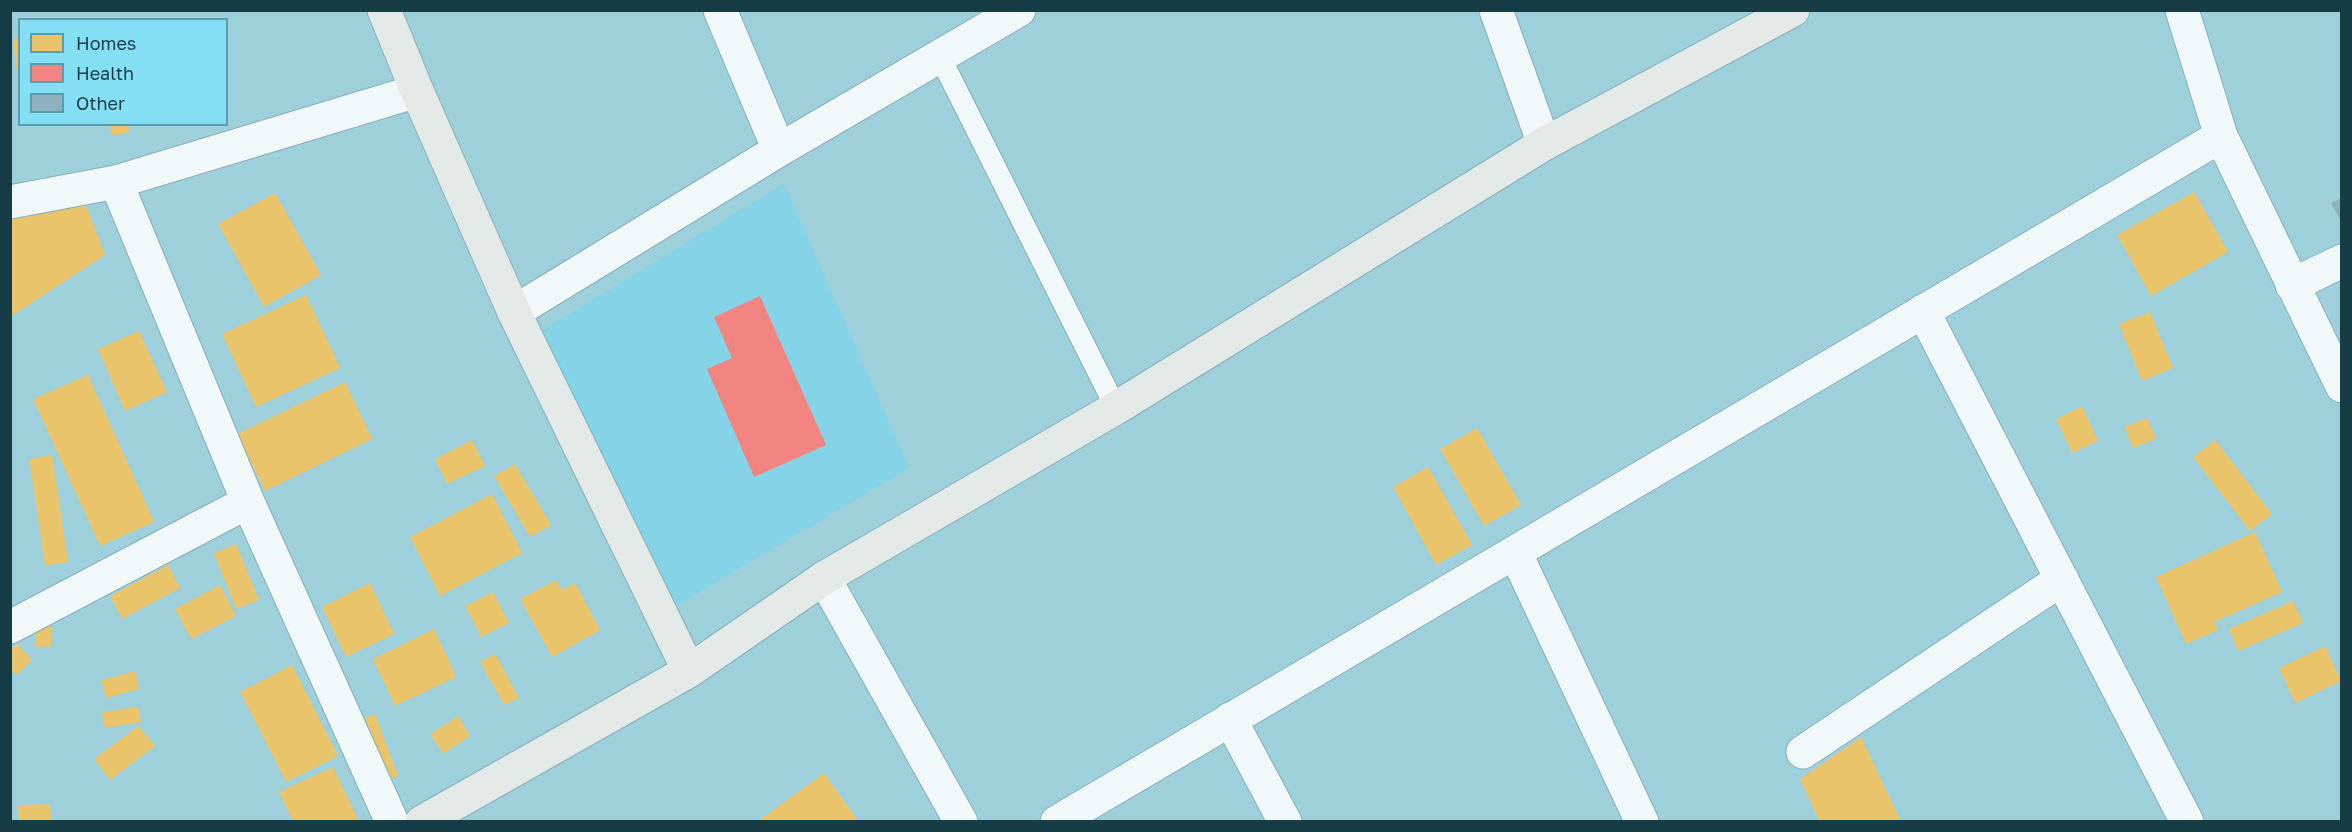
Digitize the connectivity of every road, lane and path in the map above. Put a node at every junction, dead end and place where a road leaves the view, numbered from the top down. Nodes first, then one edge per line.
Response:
1 (384, 10) edge
2 (720, 10) edge
3 (1019, 10) edge
4 (1496, 10) edge
5 (1792, 10) edge
6 (2182, 10) edge
7 (940, 57) junction
8 (417, 91) junction
9 (2221, 136) junction
10 (1544, 144) junction
11 (780, 150) junction
12 (116, 182) junction
13 (10, 202) edge
14 (2342, 261) edge
15 (2292, 285) junction
16 (1923, 311) junction
17 (514, 312) junction
18 (2342, 386) edge
19 (1116, 408) junction
20 (248, 502) junction
21 (1515, 552) junction
22 (824, 578) junction
23 (2062, 579) junction
24 (10, 627) edge
25 (689, 671) junction
26 (1230, 720) junction
27 (1803, 752) dead end
28 (392, 822) edge
29 (422, 822) edge
30 (961, 822) edge
31 (1057, 822) edge
32 (1285, 822) edge
33 (1642, 822) edge
34 (2187, 822) edge

1 - 8 street
2 - 11 street
3 - 7 street
4 - 10 street
5 - 10 street
6 - 9 street
7 - 11 street
7 - 19 lane
8 - 12 street
8 - 17 street
9 - 15 street
9 - 16 street
10 - 19 street
11 - 17 street
12 - 13 street
12 - 20 street
14 - 15 street
15 - 18 street
16 - 21 street
16 - 23 street
17 - 25 street
19 - 22 street
20 - 24 street
20 - 28 street
21 - 26 street
21 - 33 street
22 - 25 street
22 - 30 street
23 - 27 street
23 - 34 street
25 - 29 street
26 - 31 street
26 - 32 street

